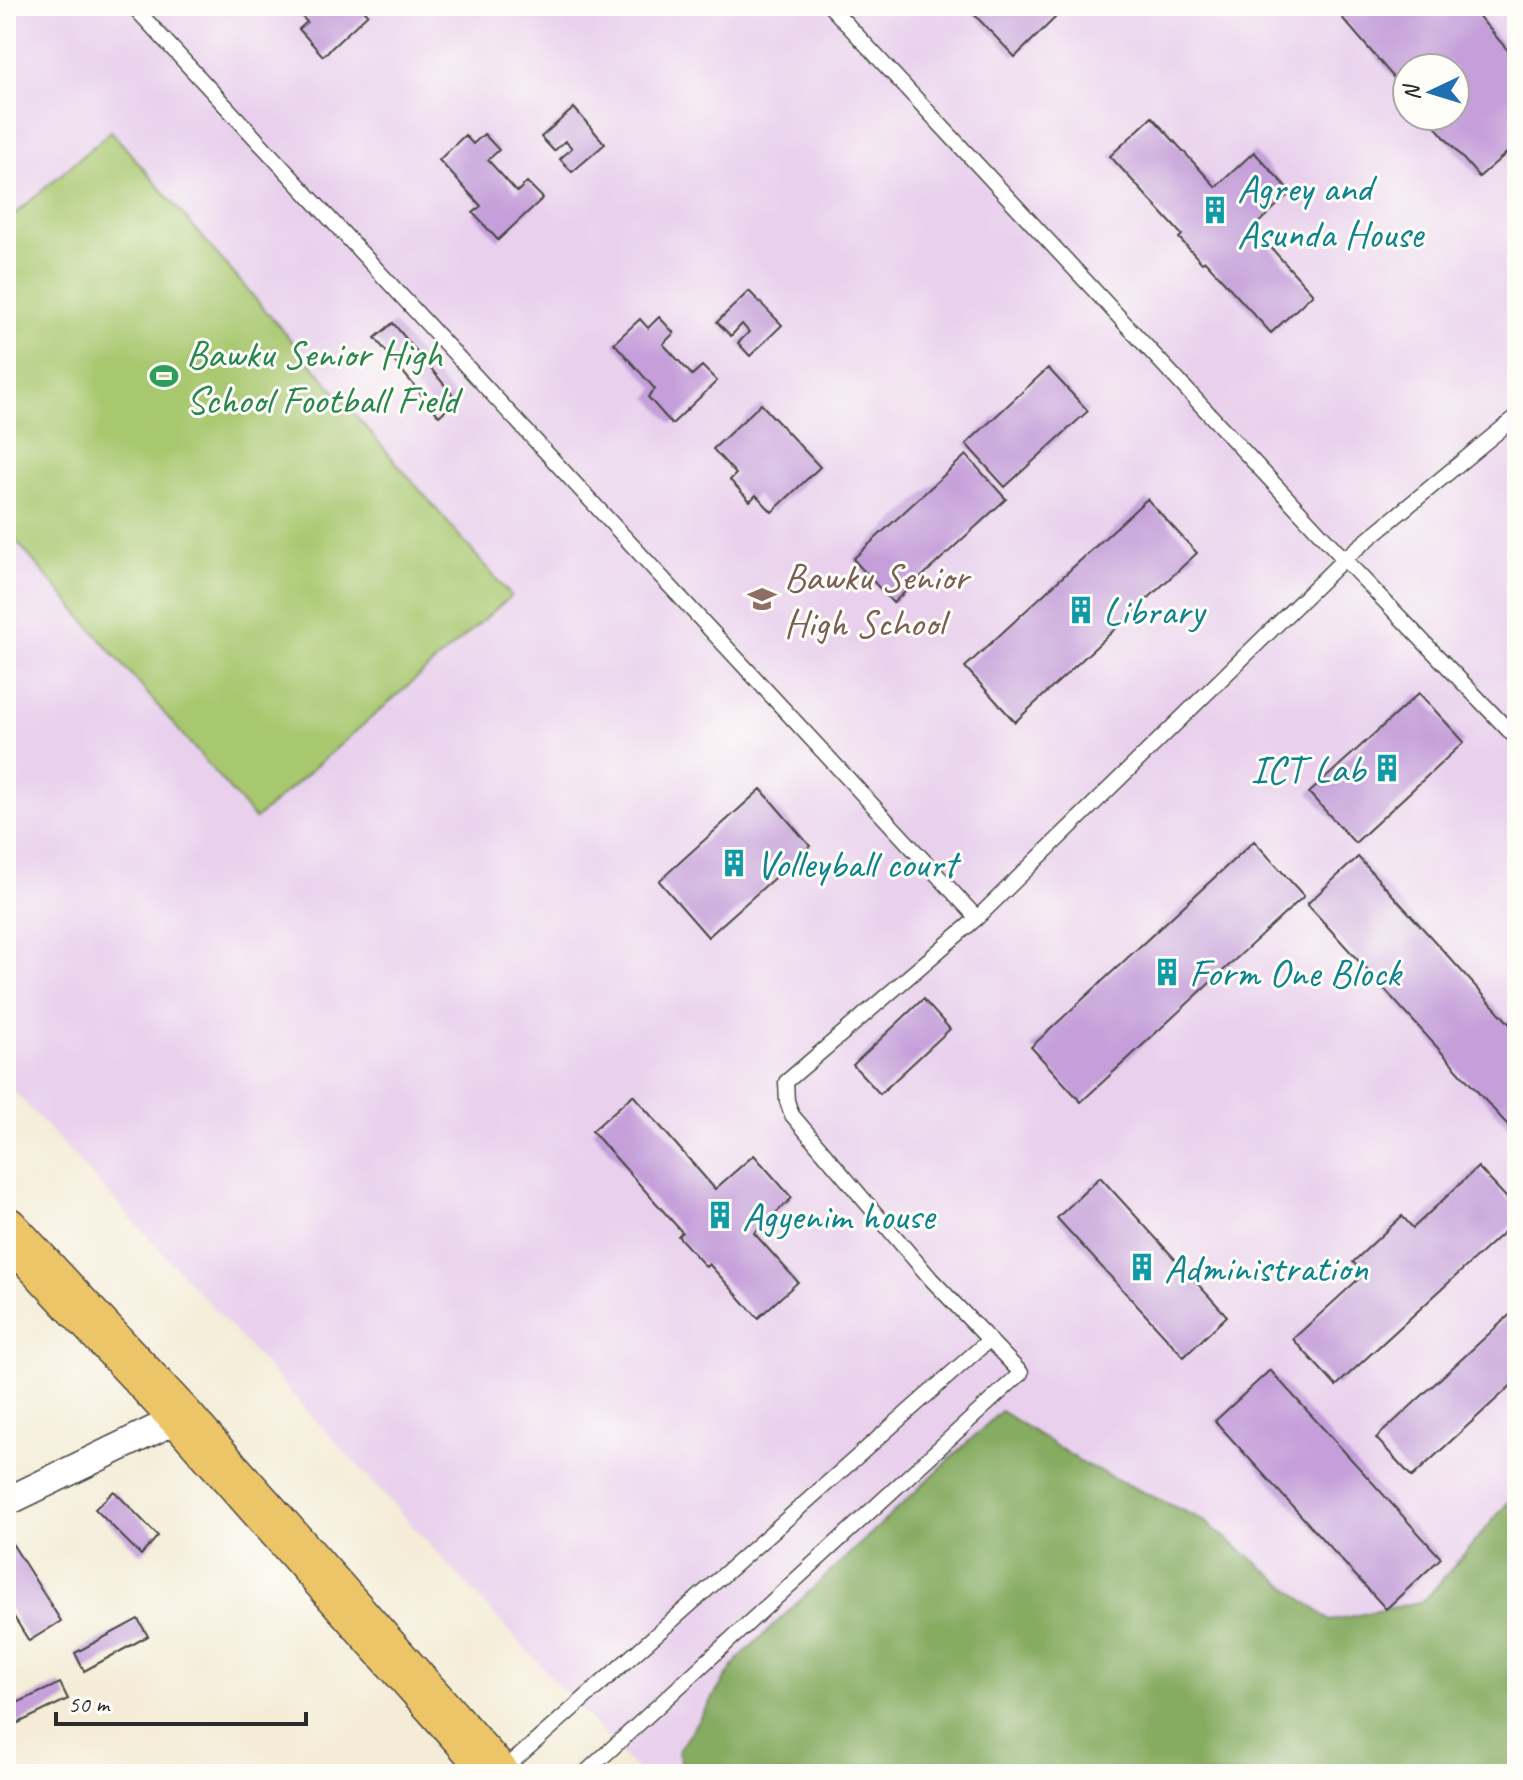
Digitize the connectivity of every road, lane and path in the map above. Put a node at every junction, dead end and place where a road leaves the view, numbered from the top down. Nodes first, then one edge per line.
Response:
1 (133, 6) edge
2 (830, 6) edge
3 (1517, 416) edge
4 (1344, 559) junction
5 (1517, 739) edge
6 (977, 918) junction
7 (6, 1229) edge
8 (989, 1340) junction
9 (181, 1417) junction
10 (6, 1502) edge
11 (498, 1774) edge
12 (584, 1774) edge

1 - 6 lane
2 - 4 lane
3 - 4 lane
4 - 5 lane
4 - 6 lane
6 - 8 lane
7 - 9 highway
8 - 11 lane
8 - 12 lane
9 - 10 street
9 - 11 highway

